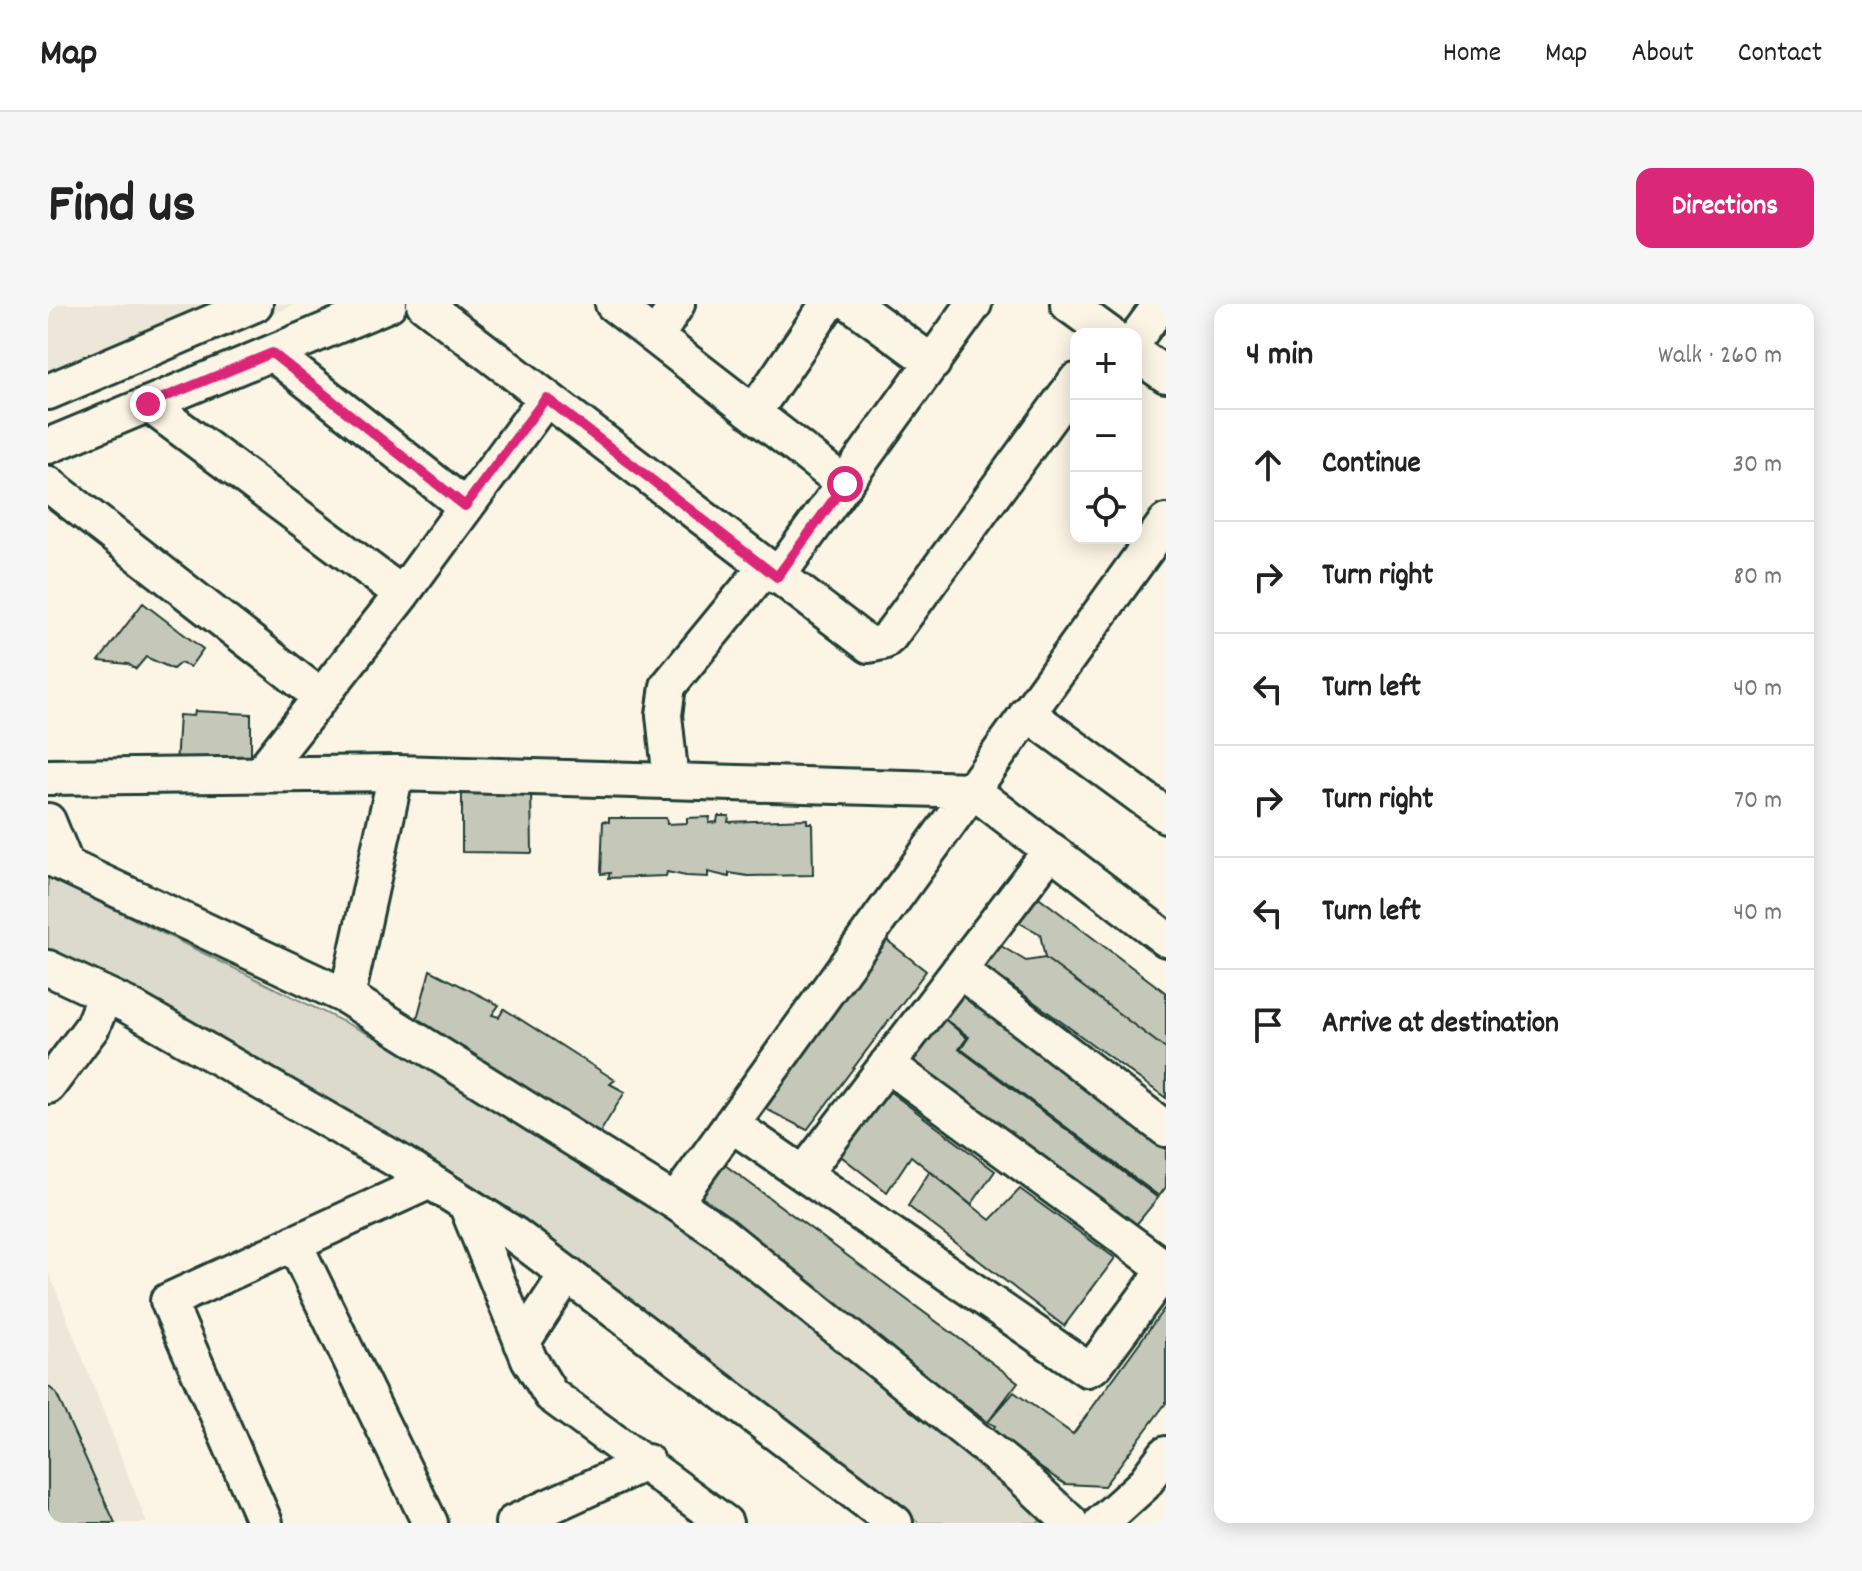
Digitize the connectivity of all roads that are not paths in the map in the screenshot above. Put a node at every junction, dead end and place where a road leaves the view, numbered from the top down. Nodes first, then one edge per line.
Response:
1 (255, 304) edge
2 (389, 304) edge
3 (424, 304) edge
4 (613, 304) edge
5 (677, 304) edge
6 (828, 304) edge
7 (852, 304) edge
8 (974, 304) edge
9 (1068, 304) edge
10 (1161, 304) edge
11 (1101, 328) edge
12 (1142, 330) edge
13 (656, 337) junction
14 (272, 353) junction
15 (1142, 358) edge
16 (933, 363) junction
17 (1166, 375) edge
18 (1070, 389) edge
19 (48, 392) edge
20 (546, 398) junction
21 (148, 404) junction
22 (754, 412) junction
23 (48, 446) edge
24 (48, 484) edge
25 (845, 484) junction
26 (465, 506) junction
27 (1166, 522) edge
28 (771, 572) junction
29 (402, 594) junction
30 (321, 697) junction
31 (1027, 713) junction
32 (261, 773) junction
33 (396, 773) junction
34 (48, 777) edge
35 (671, 781) junction
36 (972, 790) junction
37 (1166, 815) edge
38 (48, 821) edge
39 (1051, 850) junction
40 (57, 861) edge
41 (1166, 939) edge
42 (48, 968) edge
43 (959, 970) junction
44 (105, 995) junction
45 (347, 997) junction
46 (887, 1064) junction
47 (48, 1086) edge
48 (731, 1124) junction
49 (1166, 1129) edge
50 (805, 1172) junction
51 (430, 1181) junction
52 (675, 1202) junction
53 (466, 1204) junction
54 (294, 1243) junction
55 (1166, 1269) edge
56 (567, 1274) junction
57 (522, 1343) junction
58 (1166, 1454) edge
59 (647, 1462) junction
60 (1143, 1485) junction
61 (265, 1523) edge
62 (430, 1523) edge
63 (513, 1523) edge
64 (725, 1523) edge
65 (895, 1523) edge
66 (1069, 1523) edge
67 (1077, 1523) edge
68 (1101, 1523) edge
69 (1125, 1523) edge

1 - 19 street
2 - 14 street
3 - 20 street
4 - 13 street
5 - 13 street
6 - 22 street
7 - 16 street
8 - 16 street
9 - 11 street
10 - 12 street
13 - 22 street
14 - 21 street
14 - 26 street
15 - 17 street
16 - 25 street
18 - 28 street
20 - 26 street
20 - 28 street
21 - 23 street
21 - 29 street
22 - 25 street
24 - 30 street
25 - 28 street
26 - 29 street
27 - 31 street
28 - 35 street
29 - 30 street
30 - 32 street
31 - 36 street
31 - 37 street
32 - 33 street
32 - 34 street
33 - 35 street
33 - 45 street
35 - 36 street
36 - 39 street
36 - 48 street
38 - 40 street
39 - 41 street
39 - 43 street
40 - 45 street
42 - 44 street
43 - 46 street
43 - 49 street
44 - 47 street
44 - 51 street
45 - 52 street
46 - 50 street
46 - 55 street
48 - 50 street
48 - 52 street
50 - 55 street
51 - 53 street
51 - 54 street
52 - 66 street
53 - 56 street
53 - 57 street
54 - 61 street
54 - 62 street
56 - 57 street
56 - 65 street
57 - 59 street
58 - 60 street
59 - 63 street
59 - 64 street
60 - 68 street
60 - 69 street
66 - 67 street

